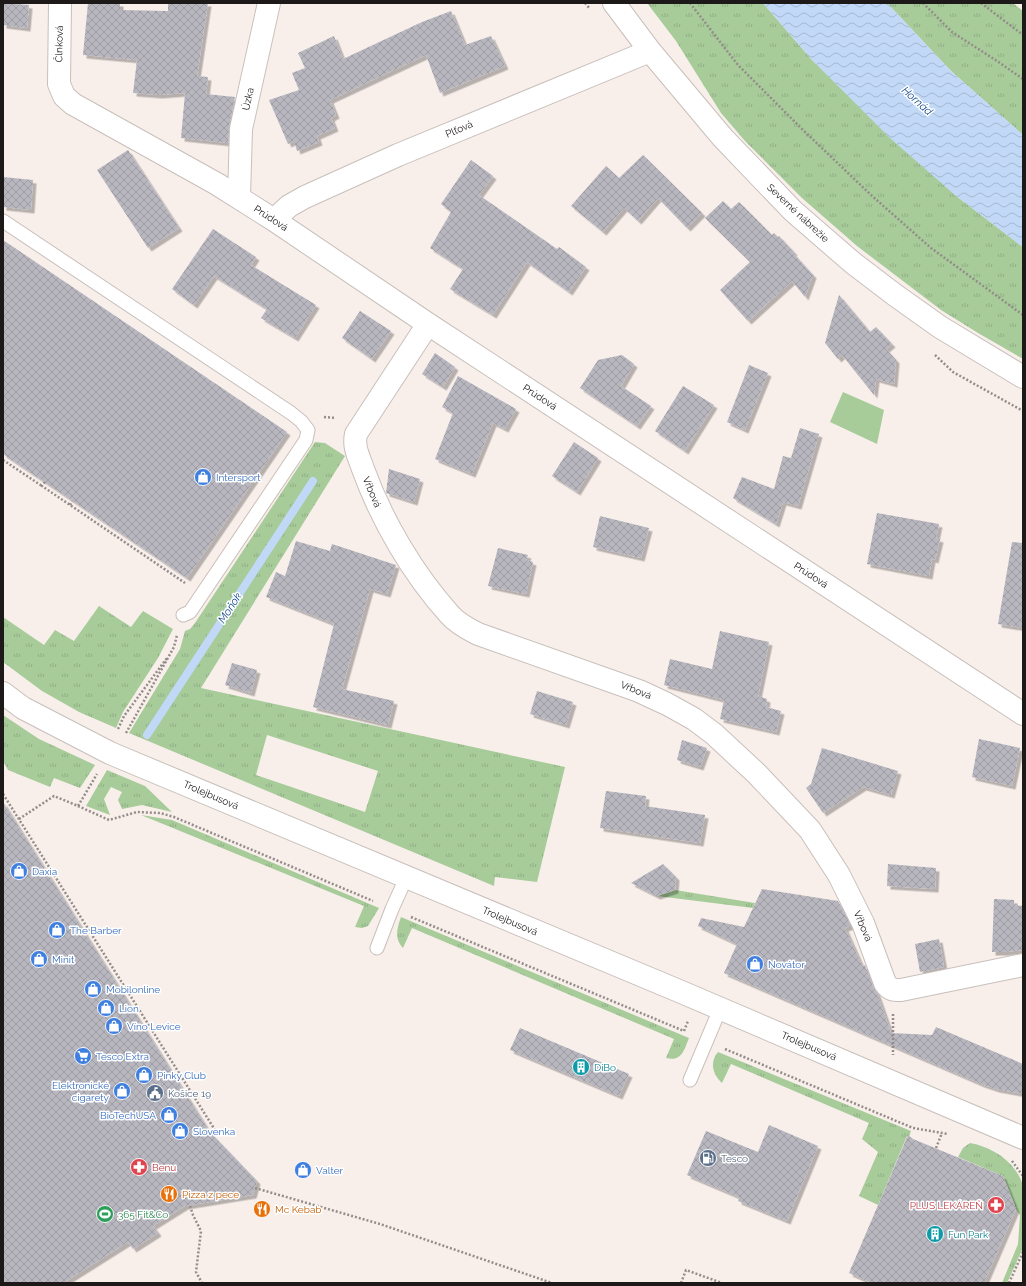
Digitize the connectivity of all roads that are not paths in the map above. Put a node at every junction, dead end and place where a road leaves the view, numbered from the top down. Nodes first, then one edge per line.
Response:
1 (60, 3) edge
2 (268, 3) edge
3 (614, 3) edge
4 (650, 51) junction
5 (59, 84) joint
6 (239, 197) junction
7 (274, 220) junction
8 (3, 221) edge
9 (428, 324) junction
10 (1023, 377) edge
11 (183, 615) road end
12 (3, 693) edge
13 (1023, 714) edge
14 (406, 878) junction
15 (377, 948) dead end
16 (1023, 965) edge
17 (720, 1009) junction
18 (690, 1080) dead end
19 (1023, 1138) edge

1 - 5 street, Člnková
2 - 6 street, Úzka
3 - 4 street, Severné nábrežie
4 - 7 street, Plťová
4 - 10 street, Severné nábrežie
5 - 6 street, Prúdová
6 - 7 street, Prúdová
7 - 9 street, Prúdová
8 - 11 lane
9 - 13 street, Prúdová
9 - 16 street, Vŕbová
12 - 14 street, Trolejbusová
14 - 15 lane
14 - 17 street, Trolejbusová
17 - 18 lane
17 - 19 street, Trolejbusová

